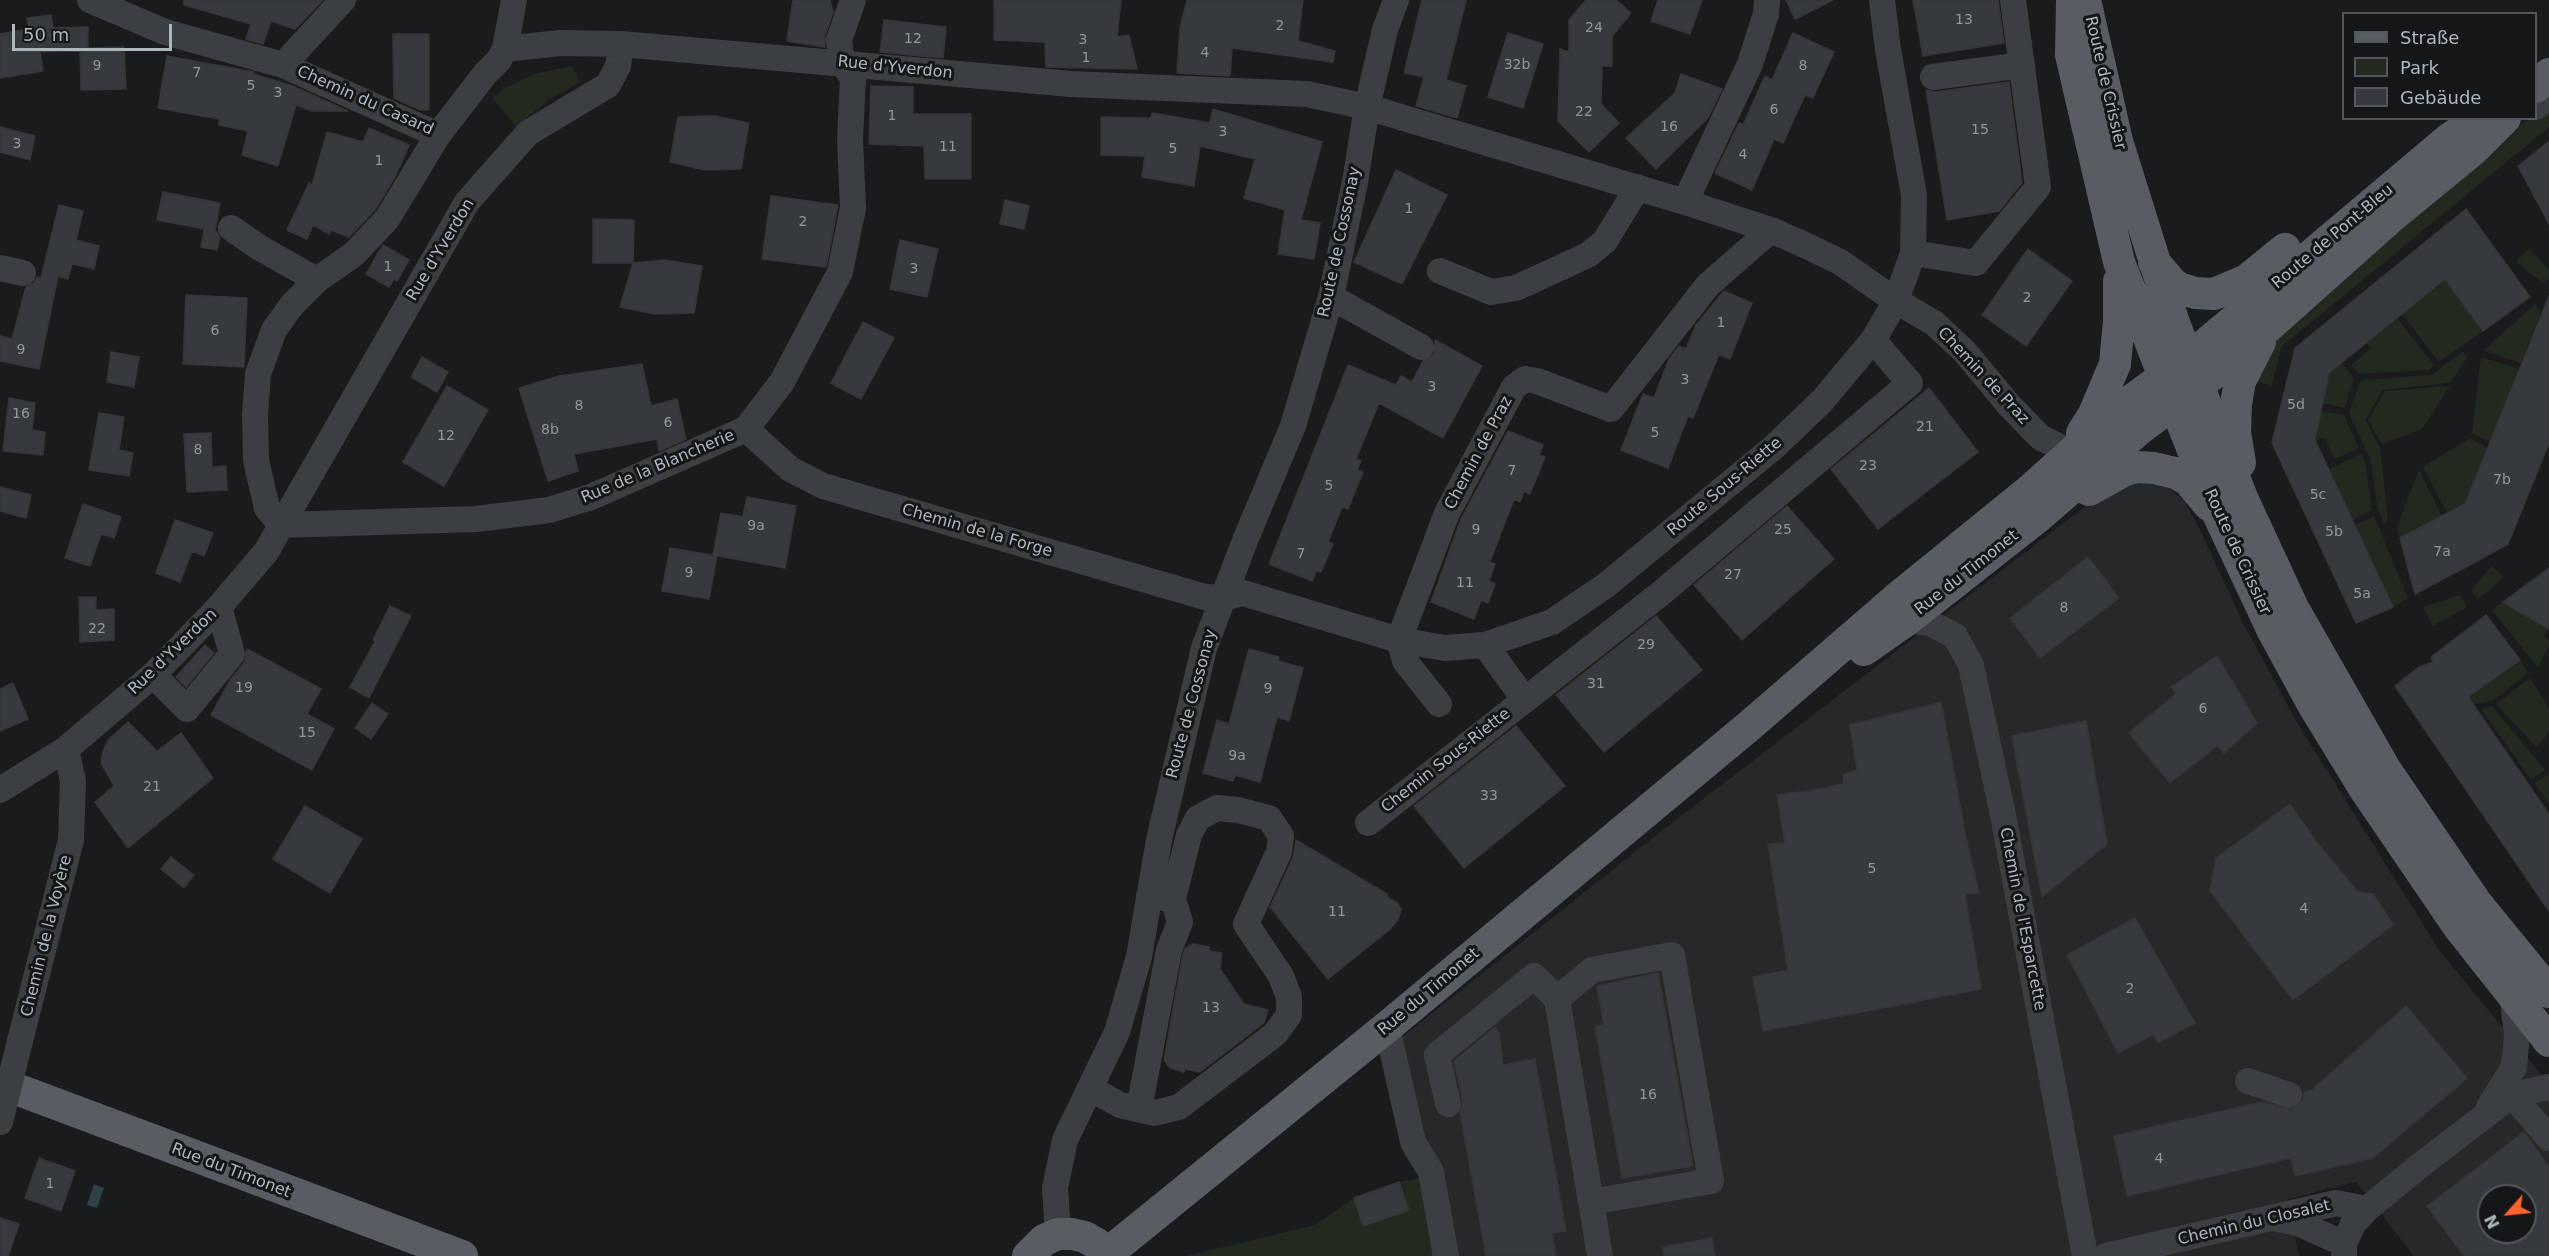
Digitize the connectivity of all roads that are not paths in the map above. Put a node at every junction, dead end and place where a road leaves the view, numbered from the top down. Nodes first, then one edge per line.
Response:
1 (90, 0) edge
2 (343, 0) edge
3 (514, 0) edge
4 (853, 0) edge
5 (1396, 0) edge
6 (1767, 0) edge
7 (1882, 0) edge
8 (2013, 0) edge
9 (2072, 0) edge
10 (2085, 0) edge
11 (621, 44) junction
12 (505, 49) junction
13 (842, 62) junction
14 (283, 65) junction
15 (2022, 65) junction
16 (1933, 77) dead end
17 (1367, 107) junction
18 (2479, 120) edge
19 (2502, 120) edge
20 (2517, 120) edge
21 (438, 135) junction
22 (2461, 144) junction
23 (1638, 187) junction
24 (1685, 202) junction
25 (231, 228) dead end
26 (1771, 230) junction
27 (1913, 253) junction
28 (2153, 261) junction
29 (2119, 262) junction
30 (1440, 271) dead end
31 (317, 280) junction
32 (1330, 297) junction
33 (1896, 301) junction
34 (2269, 327) junction
35 (1873, 340) junction
36 (1421, 347) dead end
37 (2181, 381) junction
38 (746, 429) junction
39 (1774, 447) junction
40 (2070, 452) junction
41 (1798, 477) junction
42 (2230, 507) junction
43 (2038, 517) junction
44 (281, 525) junction
45 (1636, 562) junction
46 (1660, 594) junction
47 (1224, 598) junction
48 (219, 608) junction
49 (1907, 620) junction
50 (1399, 640) junction
51 (1485, 645) junction
52 (153, 675) junction
53 (1525, 700) junction
54 (1439, 704) dead end
55 (1748, 727) junction
56 (66, 749) junction
57 (0, 790) edge
58 (1368, 823) dead end
59 (1161, 898) junction
60 (2549, 991) edge
61 (2512, 994) junction
62 (1557, 999) junction
63 (1387, 1027) junction
64 (2549, 1041) edge
65 (2248, 1081) dead end
66 (0, 1083) edge
67 (2549, 1087) edge
68 (1090, 1088) junction
69 (2289, 1095) dead end
70 (2512, 1095) junction
71 (1448, 1104) dead end
72 (1139, 1109) junction
73 (2484, 1115) junction
74 (0, 1122) edge
75 (2549, 1138) edge
76 (1591, 1202) junction
77 (2367, 1209) junction
78 (2273, 1218) junction
79 (1058, 1234) junction
80 (420, 1250) edge
81 (2344, 1250) edge
82 (1108, 1255) edge
83 (462, 1256) edge
84 (1028, 1256) edge
85 (1446, 1256) edge
86 (1600, 1256) edge
87 (2085, 1256) edge
88 (2106, 1256) edge

1 - 14 street, Chemin du Casard
2 - 14 street, Chemin du Casard
3 - 12 street
4 - 13 street
5 - 17 street, Route de Cossonay
6 - 24 street
7 - 27 street, Route Sous-Riette
8 - 15 street
9 - 29 main road, Route de Crissier
10 - 28 main road, Route de Crissier
11 - 12 street
11 - 13 street, Rue d'Yverdon
11 - 44 street, Rue d'Yverdon
12 - 21 street, Chemin du Casard
13 - 17 street, Rue d'Yverdon
13 - 38 street, Rue de la Blancherie
14 - 21 street, Chemin du Casard
15 - 16 street
15 - 27 street
17 - 23 street, Chemin de Praz
17 - 32 street, Route de Cossonay
18 - 22 main road, Route de Pont-Bleu
19 - 22 main road, Route de Pont-Bleu
20 - 22 street, Route de Pont-Bleu
21 - 31 street
22 - 28 main road
22 - 34 main road, Route de Pont-Bleu
22 - 37 main road, Route de Pont-Bleu
23 - 24 street, Chemin de Praz
23 - 30 street
24 - 26 street, Chemin de Praz
25 - 31 street
26 - 33 street, Chemin de Praz
26 - 50 street, Chemin de Praz
27 - 33 street, Route Sous-Riette
28 - 37 main road, Route de Crissier
29 - 37 main road, Route de Crissier
29 - 40 main road
31 - 44 street
32 - 36 street
32 - 47 street, Route de Cossonay
33 - 35 street, Route Sous-Riette
33 - 40 street, Chemin de Praz
34 - 37 main road, Route de Pont-Bleu
34 - 42 main road
35 - 39 street, Route Sous-Riette
35 - 41 street, Chemin Sous-Riette
37 - 40 main road
37 - 42 main road, Route de Crissier
37 - 43 main road, Rue du Timonet
38 - 44 street, Rue de la Blancherie
38 - 47 street, Chemin de la Forge
39 - 41 street
39 - 45 street, Route Sous-Riette
40 - 55 main road, Rue du Timonet
41 - 46 street, Chemin Sous-Riette
42 - 43 main road
42 - 60 main road, Route de Crissier
42 - 61 main road, Route de Crissier
43 - 49 main road, Rue du Timonet
44 - 48 street, Rue d'Yverdon
45 - 46 street
45 - 51 street, Route Sous-Riette
46 - 53 street, Chemin Sous-Riette
47 - 50 street, Route Sous-Riette
47 - 59 street, Route de Cossonay
48 - 52 street, Rue d'Yverdon
48 - 52 street
49 - 55 main road, Rue du Timonet
49 - 87 street, Chemin de l'Esparcette
50 - 51 street, Route Sous-Riette
50 - 54 street
51 - 53 street, Chemin Sous-Riette
52 - 56 street, Rue d'Yverdon
53 - 58 street, Chemin Sous-Riette
55 - 63 main road, Rue du Timonet
56 - 57 street, Rue d'Yverdon
56 - 74 street, Chemin de la Voyère, bridge
59 - 68 street, Route de Cossonay
59 - 72 street
59 - 72 street
61 - 64 main road, Route de Crissier
61 - 73 street, Chemin du Closalet
62 - 71 street
62 - 76 street
62 - 76 street
63 - 82 main road, Rue du Timonet
63 - 85 street
65 - 69 street
66 - 80 main road, Rue du Timonet
67 - 70 street, Chemin du Closalet
68 - 72 street
68 - 79 street, Route de Cossonay
70 - 73 street, Chemin du Closalet
70 - 75 street
73 - 77 street, Chemin du Closalet
76 - 86 street
77 - 78 street, Chemin du Closalet
77 - 81 street, Chemin du Closalet
78 - 81 street
78 - 88 street, Chemin du Closalet
79 - 82 main road
79 - 84 main road
80 - 83 main road, Rue du Timonet

